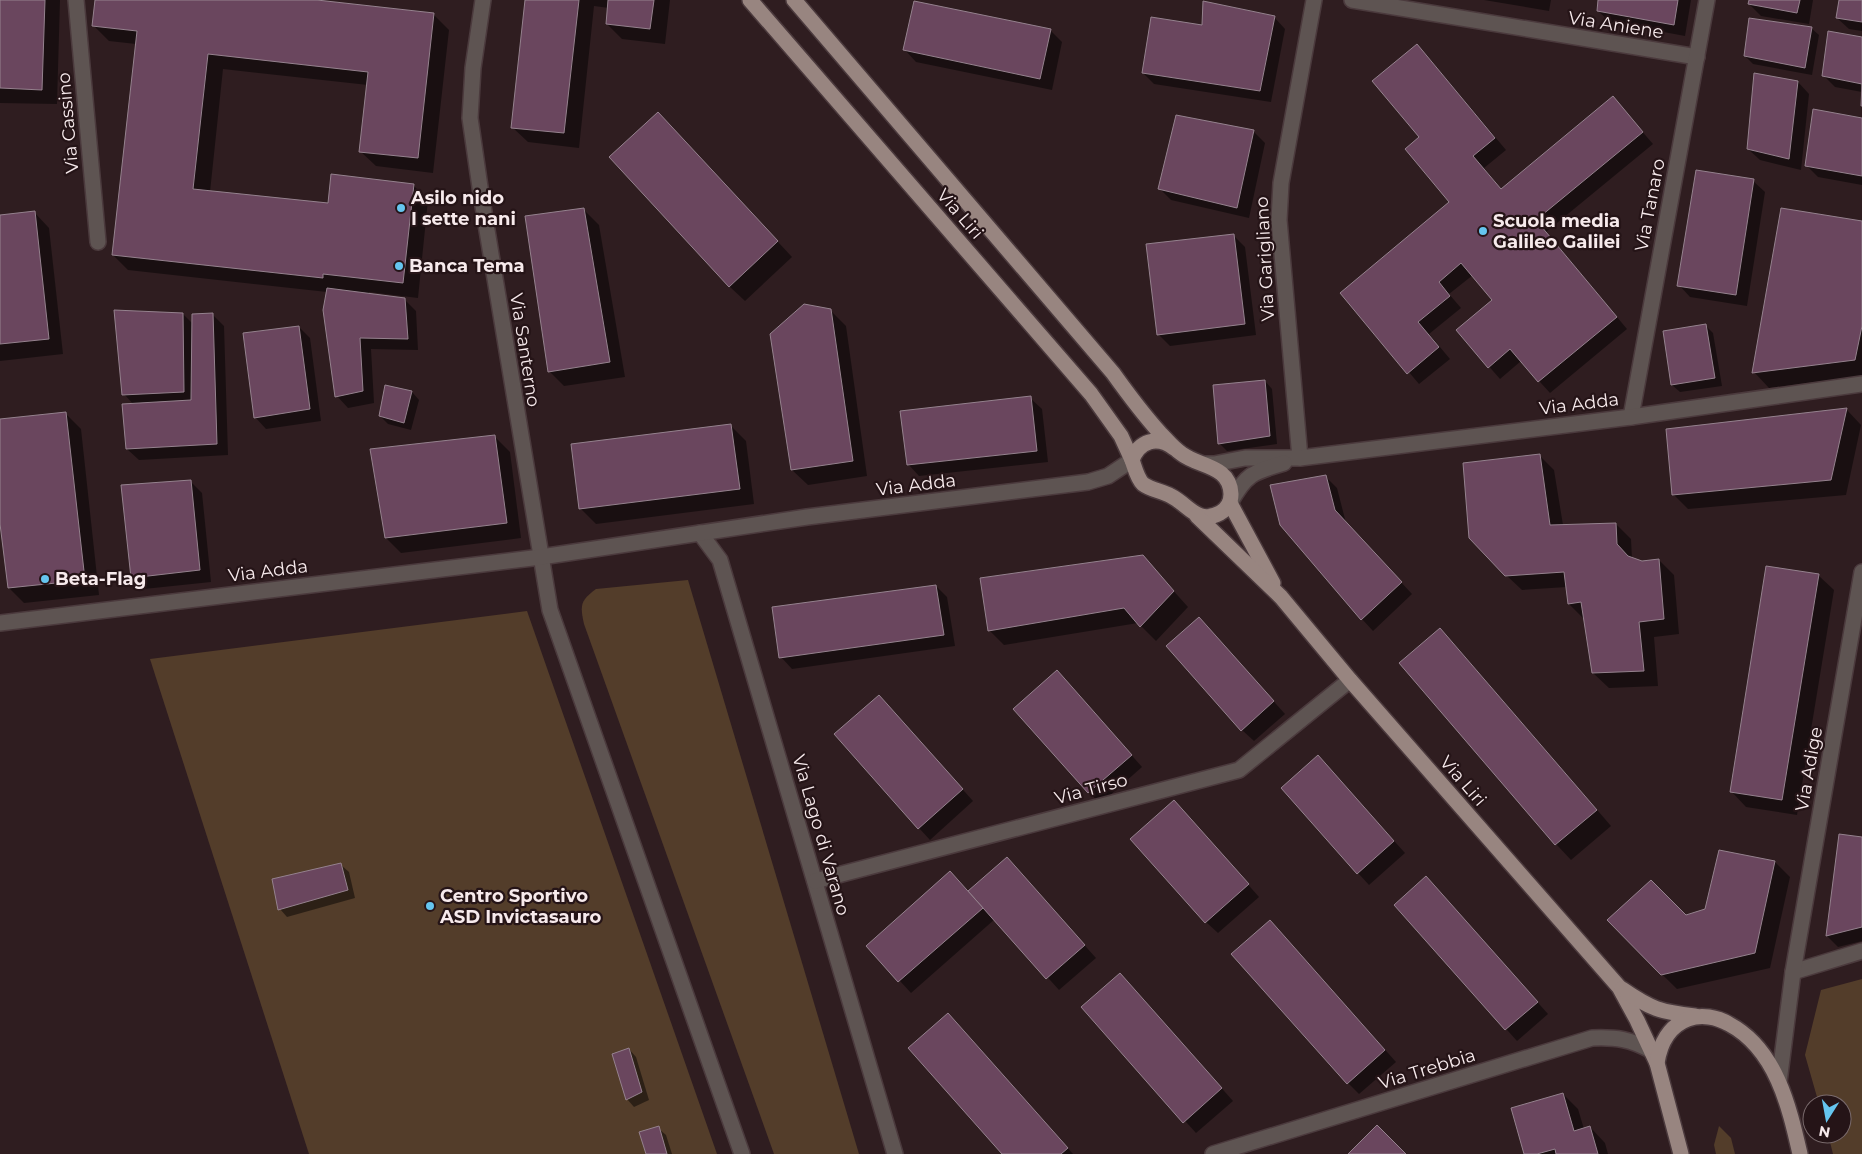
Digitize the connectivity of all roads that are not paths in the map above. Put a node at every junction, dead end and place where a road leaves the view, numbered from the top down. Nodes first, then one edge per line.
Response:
1 (76, 0) edge
2 (483, 0) edge
3 (750, 0) edge
4 (794, 0) edge
5 (1314, 0) edge
6 (1352, 0) edge
7 (1707, 0) edge
8 (1697, 57) junction
9 (98, 242) dead end
10 (1862, 384) edge
11 (1631, 417) junction
12 (1174, 448) junction
13 (1300, 458) junction
14 (1132, 460) junction
15 (1205, 464) junction
16 (1230, 503) junction
17 (1198, 516) junction
18 (700, 533) junction
19 (540, 557) junction
20 (1862, 572) edge
21 (1281, 597) junction
22 (0, 623) edge
23 (1350, 680) junction
24 (815, 881) junction
25 (1862, 951) edge
26 (1793, 972) junction
27 (1619, 987) junction
28 (1698, 1016) junction
29 (1654, 1057) junction
30 (1779, 1082) junction
31 (742, 1154) edge
32 (895, 1154) edge
33 (1213, 1154) edge
34 (1681, 1154) edge
35 (1800, 1154) edge

1 - 9 street, Via Cassino
2 - 19 street, Via Santerno
3 - 14 main road, Via Liri
4 - 12 main road, Via Liri
5 - 13 street, Via Garigliano
6 - 8 street, Via Aniene
7 - 8 street, Via Tanaro
8 - 11 street, Via Tanaro
10 - 11 street, Via Adda
11 - 13 street, Via Adda
12 - 14 main road, Via Liri
12 - 15 main road, Via Liri
13 - 15 street, Via Adda
13 - 16 street, Via Adda
14 - 17 main road, Via Liri
14 - 18 street, Via Adda
15 - 16 main road, Via Liri
16 - 17 main road
16 - 21 main road, Via Liri
17 - 21 main road, Via Liri
18 - 19 street, Via Adda
18 - 24 street, Via Lago di Varano
19 - 22 street, Via Adda
19 - 31 street
20 - 26 street, Via Adige
21 - 23 main road, Via Liri
23 - 24 street, Via Tirso
23 - 27 main road, Via Liri
24 - 32 street, Via Lago di Varano
25 - 26 street
26 - 30 street, Via Adige
27 - 28 main road, Via Liri
27 - 29 main road, Via Liri
28 - 29 main road
28 - 30 main road, Via Liri
29 - 33 street, Via Trebbia
29 - 34 main road, Via Liri
30 - 35 main road, Via Liri

